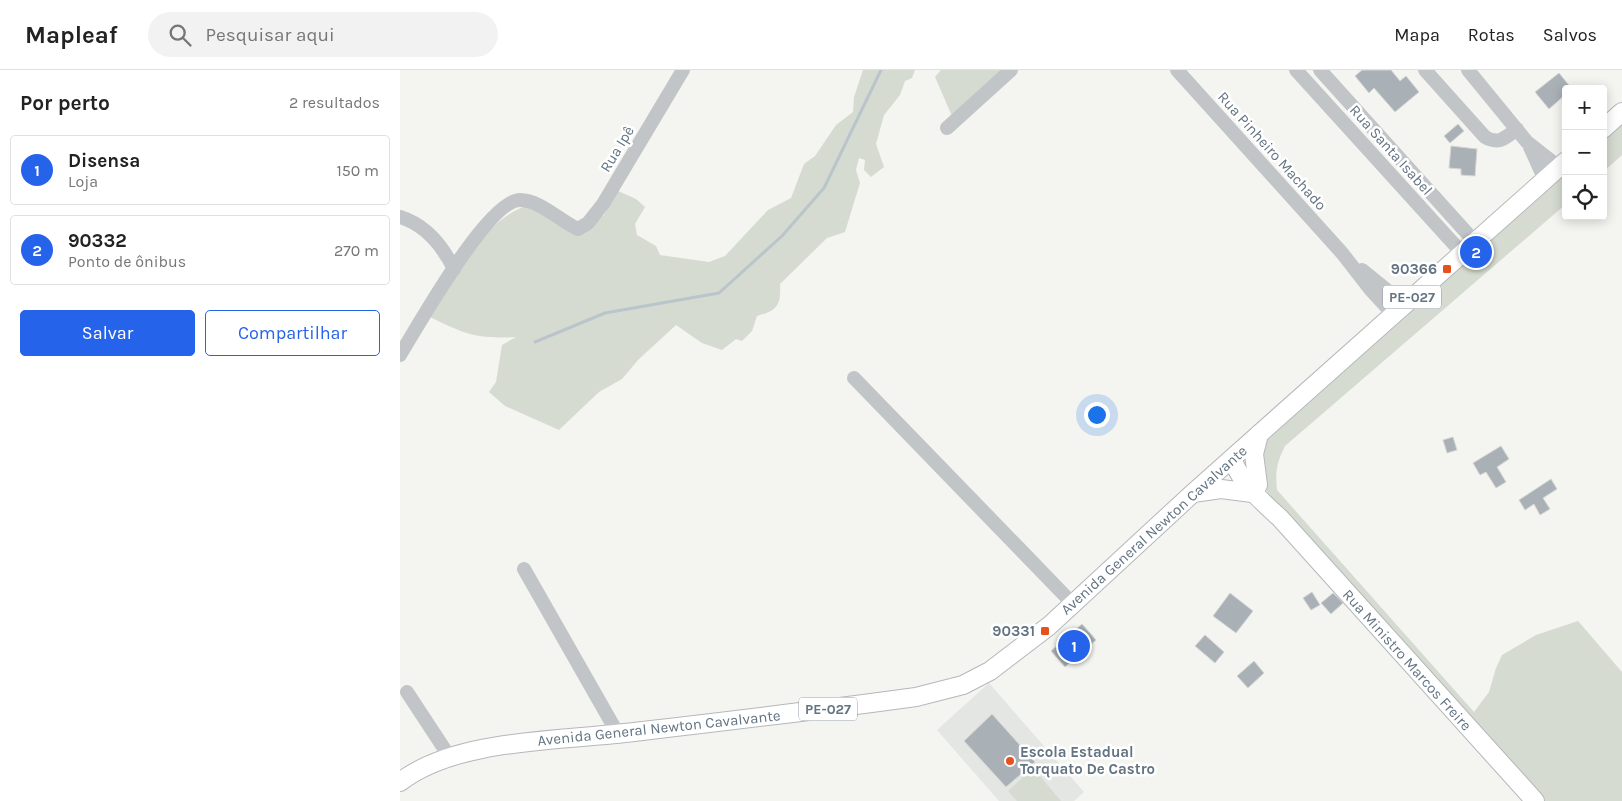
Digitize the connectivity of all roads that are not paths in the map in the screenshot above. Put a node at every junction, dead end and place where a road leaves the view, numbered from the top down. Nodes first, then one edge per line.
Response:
1 (683, 70) edge
2 (1011, 70) edge
3 (1177, 70) edge
4 (1296, 70) edge
5 (1320, 70) edge
6 (1425, 70) edge
7 (1468, 70) edge
8 (1622, 112) edge
9 (1607, 125) edge
10 (947, 128) dead end
11 (1517, 129) junction
12 (1527, 142) junction
13 (1562, 164) edge
14 (1545, 180) junction
15 (400, 217) edge
16 (1468, 247) junction
17 (454, 268) junction
18 (1399, 309) junction
19 (400, 355) edge
20 (854, 378) dead end
21 (1259, 434) junction
22 (1232, 459) junction
23 (1255, 489) junction
24 (1193, 493) junction
25 (524, 569) dead end
26 (1073, 604) junction
27 (407, 692) dead end
28 (618, 734) junction
29 (449, 756) junction
30 (403, 775) edge
31 (1535, 801) edge

1 - 17 street, Rua Ipê
2 - 10 street
3 - 18 street, Rua Pinheiro Machado
4 - 16 street, Rua Santa Isabel
5 - 16 street, Rua Santa Isabel
6 - 11 street
7 - 11 street
8 - 9 main road
11 - 12 street
12 - 13 street
12 - 14 street
13 - 14 main road, Avenida General Newton Cavalvante / PE-027
14 - 16 main road, Avenida General Newton Cavalvante / PE-027
15 - 17 street
16 - 18 main road, Avenida General Newton Cavalvante / PE-027
17 - 19 street
18 - 21 main road, Avenida General Newton Cavalvante / PE-027
20 - 26 street
21 - 22 main road, Avenida General Newton Cavalvante / PE-027
21 - 23 main road
22 - 23 main road, Rua Ministro Marcos Freire
22 - 24 main road, Avenida General Newton Cavalvante / PE-027
23 - 24 main road
23 - 31 main road, Rua Ministro Marcos Freire
24 - 26 main road, Avenida General Newton Cavalvante / PE-027
25 - 28 street
26 - 28 main road, Avenida General Newton Cavalvante / PE-027
27 - 29 street
28 - 29 main road, Avenida General Newton Cavalvante / PE-027
29 - 30 main road, Avenida General Newton Cavalvante / PE-027

